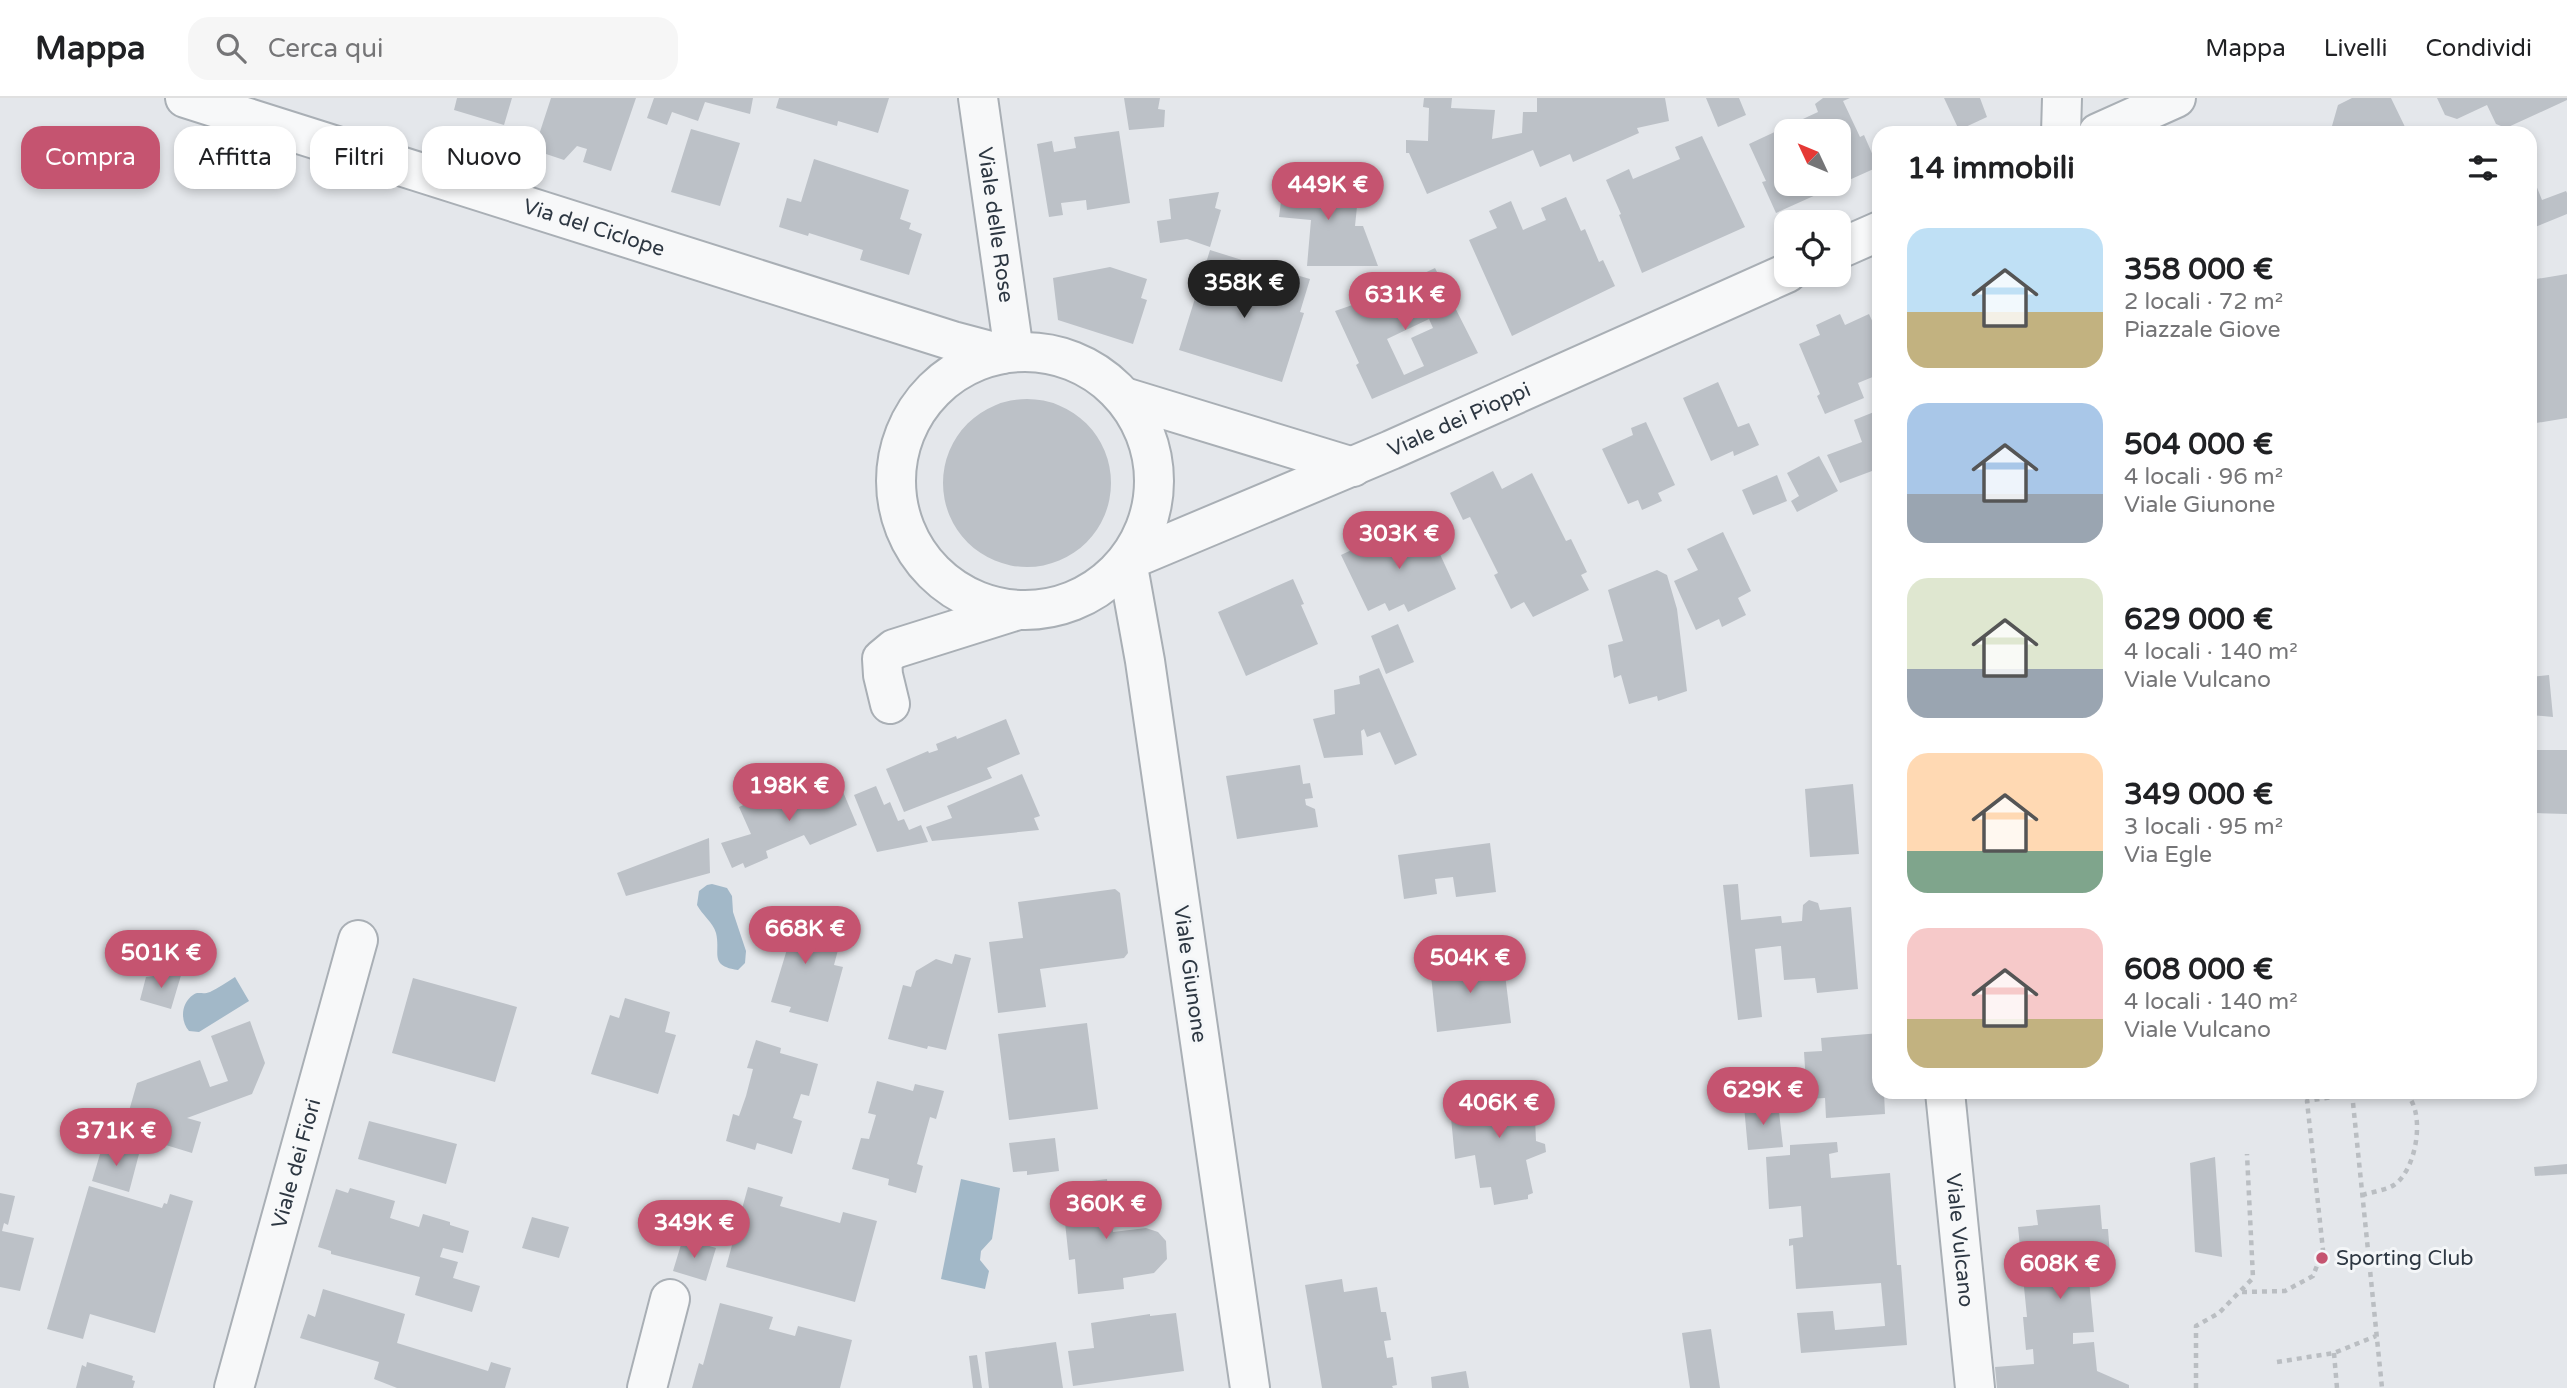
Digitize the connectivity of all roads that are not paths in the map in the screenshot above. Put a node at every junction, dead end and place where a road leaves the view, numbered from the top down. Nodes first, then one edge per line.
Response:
1 (185, 98) edge
2 (978, 98) edge
3 (2062, 98) edge
4 (2176, 98) edge
5 (2061, 126) edge
6 (2114, 126) edge
7 (1872, 235) edge
8 (1851, 244) edge
9 (1774, 279) edge
10 (1008, 353) junction
11 (1124, 397) junction
12 (1353, 467) junction
13 (1127, 561) junction
14 (1015, 611) junction
15 (890, 704) dead end
16 (358, 940) dead end
17 (1946, 1099) edge
18 (670, 1299) dead end
19 (234, 1388) edge
20 (647, 1388) edge
21 (1250, 1388) edge
22 (1975, 1388) edge

1 - 10 street, Via del Ciclope
2 - 10 street, Viale delle Rose
3 - 5 street
4 - 6 street
7 - 8 street
9 - 12 street, Viale dei Pioppi
10 - 11 street
10 - 14 street
11 - 12 street
11 - 13 street
12 - 13 street, Viale dei Pioppi
13 - 14 street
13 - 21 street, Viale Giunone
14 - 15 street
16 - 19 street, Viale dei Fiori
17 - 22 street, Viale Vulcano
18 - 20 street

